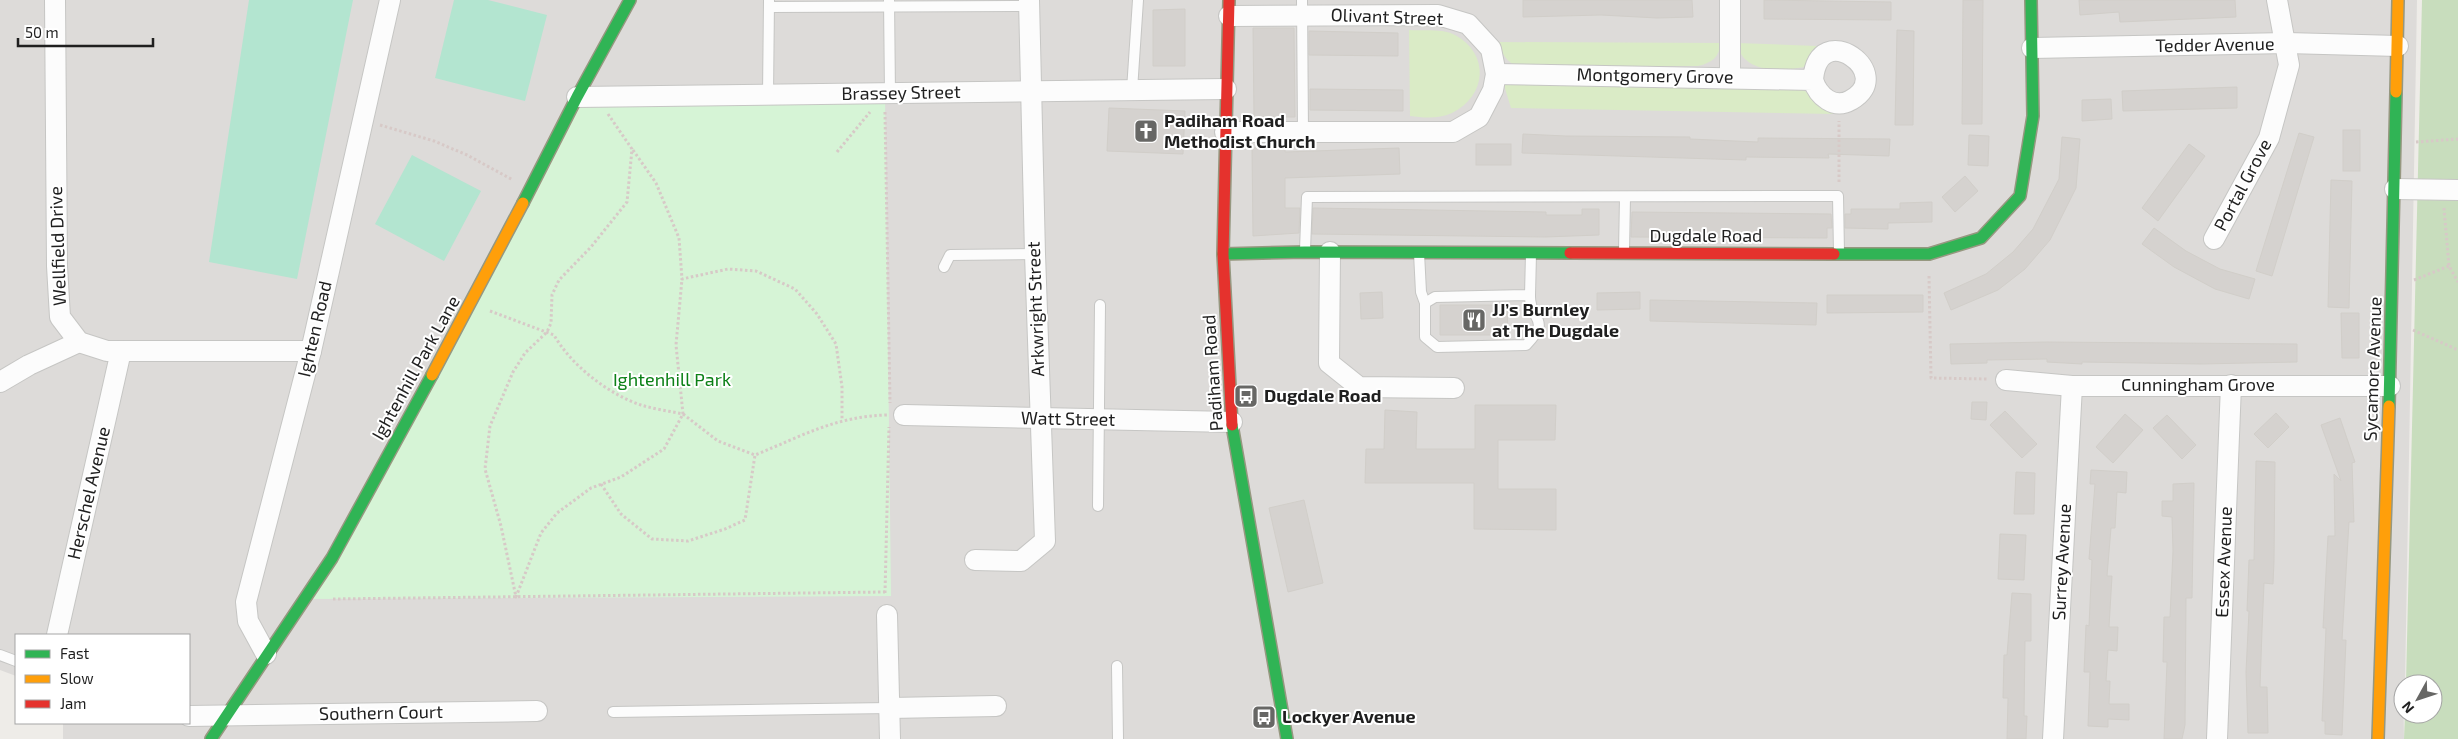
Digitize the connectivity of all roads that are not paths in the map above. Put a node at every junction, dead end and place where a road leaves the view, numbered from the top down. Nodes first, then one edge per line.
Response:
1 (55, 0) edge
2 (390, 0) edge
3 (630, 0) edge
4 (1138, 0) edge
5 (1730, 0) edge
6 (2031, 0) edge
7 (2277, 0) edge
8 (2398, 0) edge
9 (889, 2) edge
10 (769, 3) edge
11 (1029, 3) edge
12 (1229, 8) edge
13 (1302, 8) edge
14 (2287, 43) junction
15 (2398, 46) junction
16 (2032, 48) junction
17 (1496, 74) junction
18 (1730, 77) junction
19 (1813, 80) junction
20 (1226, 89) junction
21 (1132, 90) junction
22 (1030, 92) junction
23 (887, 94) junction
24 (768, 95) junction
25 (586, 97) junction
26 (1225, 132) junction
27 (1303, 132) junction
28 (2396, 189) junction
29 (2450, 190) edge
30 (1625, 197) junction
31 (2214, 239) dead end
32 (1305, 252) junction
33 (1330, 252) junction
34 (1418, 252) junction
35 (1531, 253) junction
36 (1624, 253) junction
37 (1035, 254) junction
38 (1223, 254) junction
39 (1839, 254) junction
40 (944, 267) dead end
41 (1530, 296) junction
42 (1425, 303) junction
43 (1100, 305) dead end
44 (80, 342) junction
45 (121, 351) junction
46 (311, 351) junction
47 (2006, 380) road end
48 (0, 382) edge
49 (2231, 385) junction
50 (2072, 386) junction
51 (2390, 386) junction
52 (1454, 388) dead end
53 (1039, 418) junction
54 (894, 419) road end
55 (1100, 420) junction
56 (1232, 422) junction
57 (1098, 506) dead end
58 (975, 560) dead end
59 (887, 615) dead end
60 (56, 634) edge
61 (266, 654) junction
62 (0, 656) edge
63 (15, 662) edge
64 (1117, 666) dead end
65 (996, 706) dead end
66 (890, 708) junction
67 (537, 711) dead end
68 (613, 712) dead end
69 (190, 716) edge
70 (225, 716) junction
71 (211, 739) edge
72 (890, 739) edge
73 (1118, 739) edge
74 (1287, 739) edge
75 (2053, 739) edge
76 (2217, 739) edge
77 (2378, 739) edge

1 - 44 street, Wellfield Drive
2 - 46 street, Ighten Road
3 - 25 street, Ightenhill Park Lane
4 - 21 lane
5 - 18 street
6 - 16 street, Dugdale Road
7 - 14 street, Portal Grove
8 - 15 street, Sycamore Avenue
9 - 10 lane
9 - 11 lane
9 - 23 lane
10 - 24 lane
11 - 22 street, Arkwright Street
12 - 13 street, Olivant Street
12 - 20 street, Padiham Road
13 - 17 street, Olivant Street
13 - 27 lane
14 - 15 street, Tedder Avenue
14 - 16 street, Tedder Avenue
14 - 31 street, Portal Grove
15 - 28 street, Sycamore Avenue
16 - 39 street, Dugdale Road
17 - 18 street, Montgomery Grove
17 - 27 street, Olivant Street
18 - 19 street, Montgomery Grove
19 - 19 street
20 - 21 street, Brassey Street
20 - 26 street, Padiham Road
21 - 22 street, Brassey Street
22 - 23 street, Brassey Street
22 - 37 street, Arkwright Street
23 - 24 street, Brassey Street
24 - 25 street, Brassey Street
25 - 61 street, Ightenhill Park Lane
26 - 27 street
26 - 38 street, Padiham Road
28 - 29 street
28 - 51 street, Sycamore Avenue
30 - 32 lane
30 - 36 lane
30 - 39 lane
32 - 33 street, Dugdale Road
32 - 38 street, Dugdale Road
33 - 34 street, Dugdale Road
33 - 52 street
34 - 35 street, Dugdale Road
34 - 42 lane
35 - 36 street, Dugdale Road
35 - 41 lane
36 - 39 street, Dugdale Road
37 - 40 lane
37 - 53 street, Arkwright Street
38 - 56 street, Padiham Road
41 - 42 lane
41 - 42 lane
43 - 55 lane
44 - 45 street
44 - 48 street
45 - 46 street
45 - 60 street, Herschel Avenue
46 - 61 street, Ighten Road
47 - 50 street, Cunningham Grove
49 - 50 street, Cunningham Grove
49 - 51 street, Cunningham Grove
49 - 76 street, Essex Avenue
50 - 75 street, Surrey Avenue
51 - 77 street, Sycamore Avenue
53 - 54 street, Watt Street
53 - 55 street, Watt Street
53 - 58 street, Arkwright Street
55 - 56 street, Watt Street
55 - 57 lane
56 - 74 street, Padiham Road
59 - 66 street
61 - 70 street, Ightenhill Park Lane
62 - 63 lane
64 - 73 lane
65 - 66 street
66 - 68 lane
66 - 72 street
67 - 70 street, Southern Court
69 - 70 street, Southern Court
70 - 71 street, Ightenhill Park Lane

